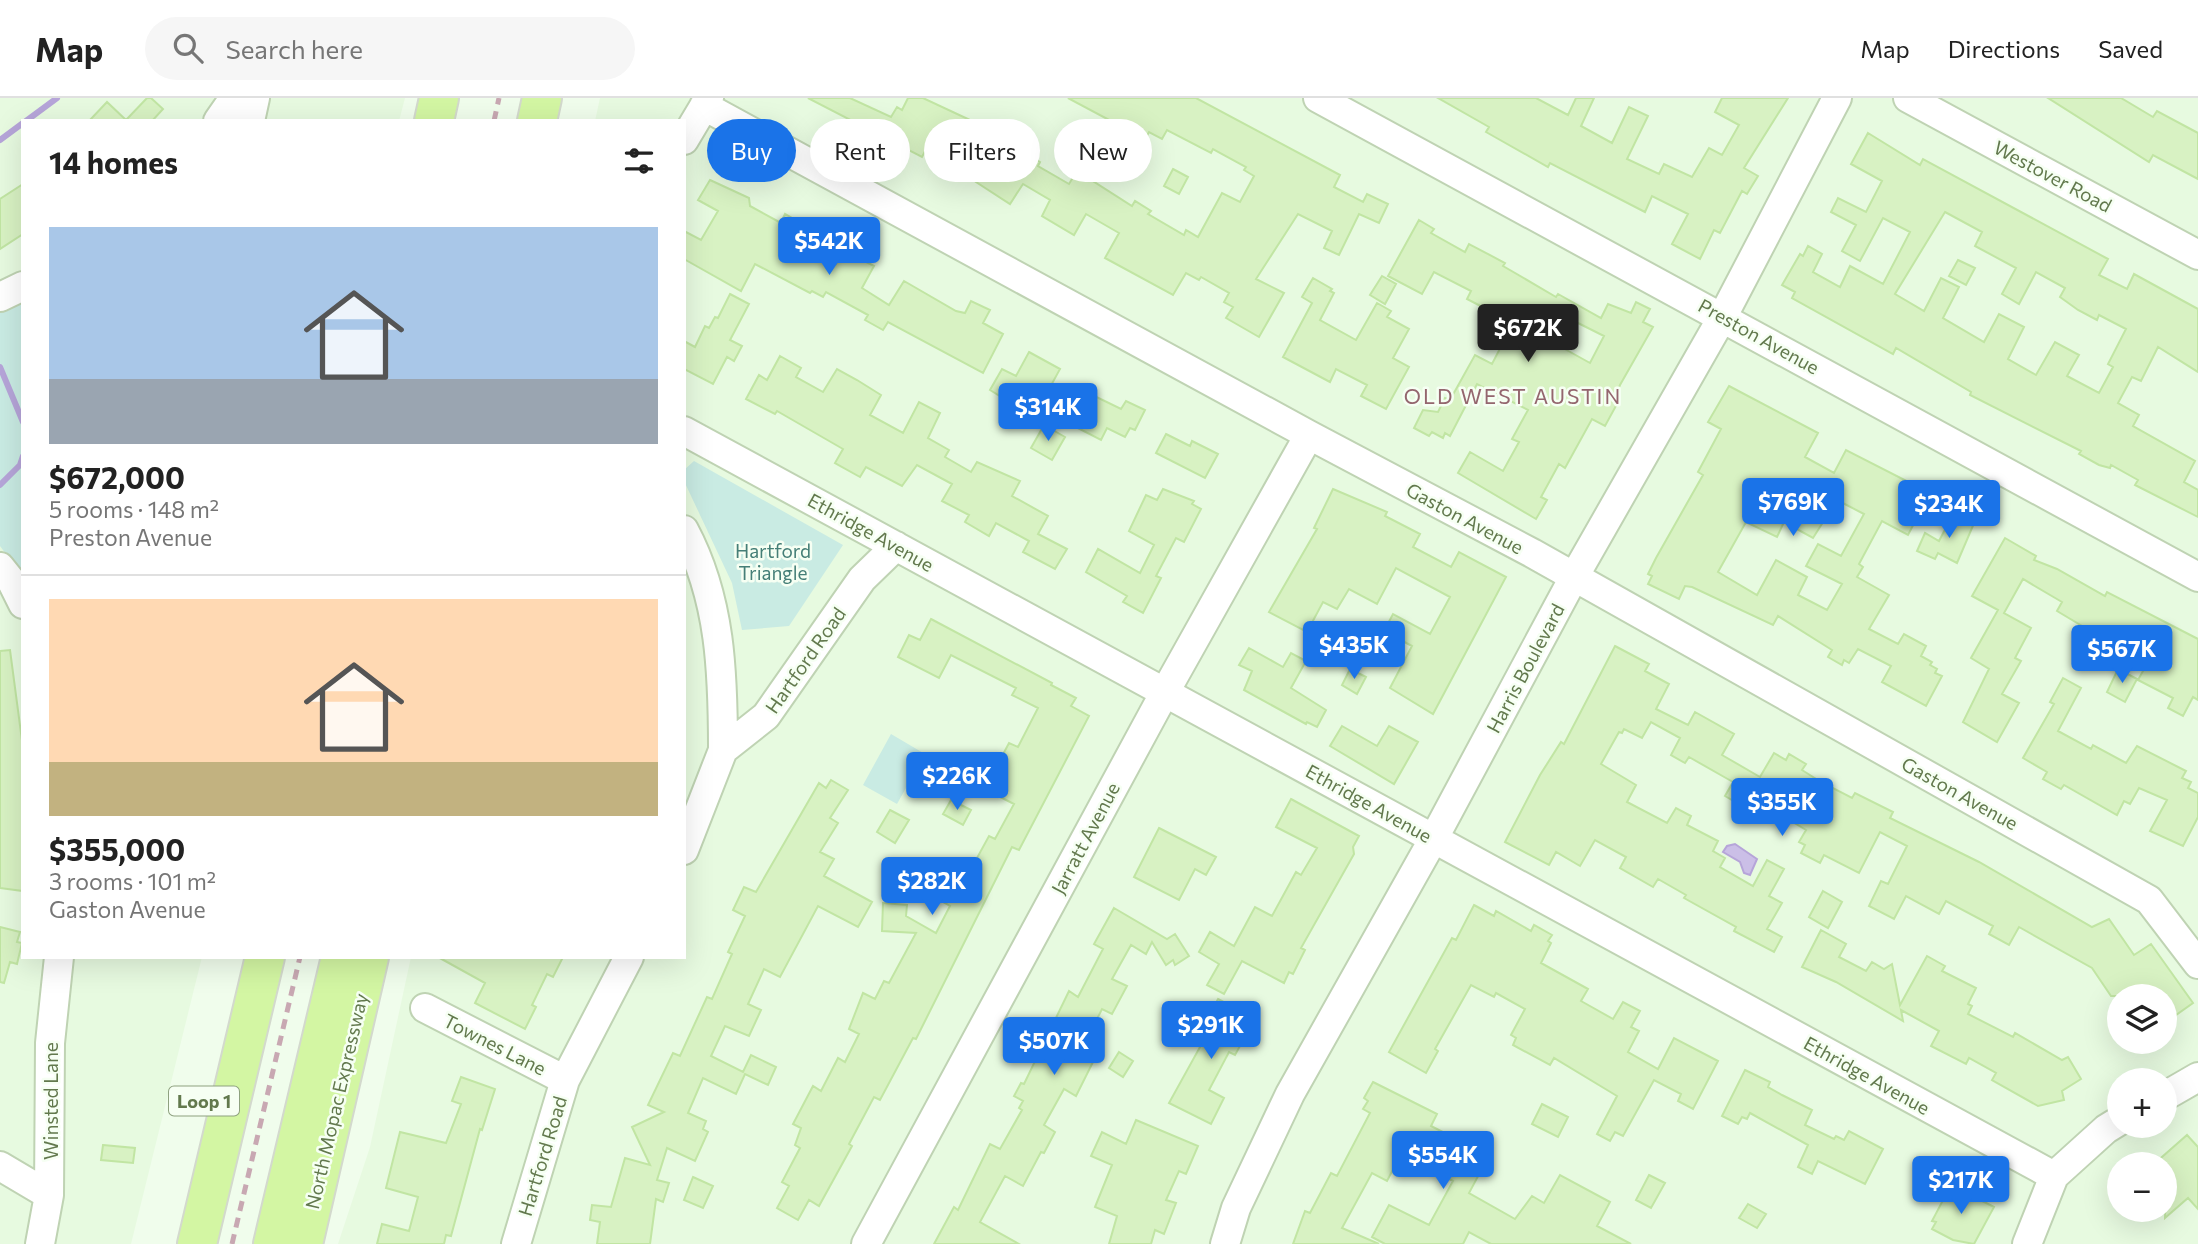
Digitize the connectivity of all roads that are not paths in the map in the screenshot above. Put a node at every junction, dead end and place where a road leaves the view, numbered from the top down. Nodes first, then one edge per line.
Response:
1 (234, 98) edge
2 (255, 98) edge
3 (415, 98) edge
4 (439, 98) edge
5 (466, 98) edge
6 (542, 98) edge
7 (567, 98) edge
8 (1318, 98) edge
9 (1837, 98) edge
10 (1908, 98) edge
11 (706, 102) edge
12 (219, 119) edge
13 (250, 119) edge
14 (411, 119) edge
15 (434, 119) edge
16 (461, 119) edge
17 (537, 119) edge
18 (562, 119) edge
19 (686, 137) edge
20 (2198, 255) edge
21 (21, 287) edge
22 (0, 297) edge
23 (1723, 316) junction
24 (686, 431) edge
25 (1309, 435) junction
26 (686, 534) edge
27 (896, 546) junction
28 (0, 567) edge
29 (2198, 577) edge
30 (1574, 578) junction
31 (21, 600) edge
32 (1165, 692) junction
33 (723, 750) junction
34 (1434, 838) junction
35 (686, 845) edge
36 (60, 959) edge
37 (237, 959) edge
38 (265, 959) edge
39 (341, 959) edge
40 (368, 959) edge
41 (628, 959) edge
42 (2198, 964) edge
43 (425, 1008) dead end
44 (2198, 1077) edge
45 (565, 1080) junction
46 (2177, 1089) edge
47 (2107, 1128) edge
48 (0, 1166) edge
49 (2054, 1177) junction
50 (49, 1195) junction
51 (296, 1243) edge
52 (40, 1244) edge
53 (170, 1244) edge
54 (197, 1244) edge
55 (516, 1244) edge
56 (866, 1244) edge
57 (1225, 1244) edge
58 (2027, 1244) edge

1 - 12 street
2 - 13 street
3 - 14 highway
4 - 15 highway
5 - 16 highway
6 - 17 highway
7 - 18 highway
8 - 23 street, Preston Avenue
9 - 23 street, Harris Boulevard
10 - 20 street, Westover Road
11 - 19 street
11 - 25 street, Gaston Avenue
21 - 22 street
23 - 29 street, Preston Avenue
23 - 30 street, Harris Boulevard
24 - 27 street, Ethridge Avenue
25 - 30 street, Gaston Avenue
25 - 32 street, Jarratt Avenue
26 - 33 street
27 - 32 street, Ethridge Avenue
27 - 33 street, Hartford Road
28 - 31 street
30 - 34 street, Harris Boulevard
30 - 42 street, Gaston Avenue
32 - 34 street, Ethridge Avenue
32 - 56 street, Jarratt Avenue
33 - 35 street
34 - 49 street, Ethridge Avenue
34 - 57 street, Harris Boulevard
36 - 50 street, Winsted Lane
37 - 53 highway, Loop 1
38 - 54 highway
39 - 51 highway
40 - 51 highway, North Mopac Expressway
41 - 45 street, Hartford Road
43 - 45 street, Townes Lane
44 - 46 street
45 - 55 street, Hartford Road
47 - 49 street
48 - 50 street
49 - 58 street
50 - 52 street, Winsted Lane

